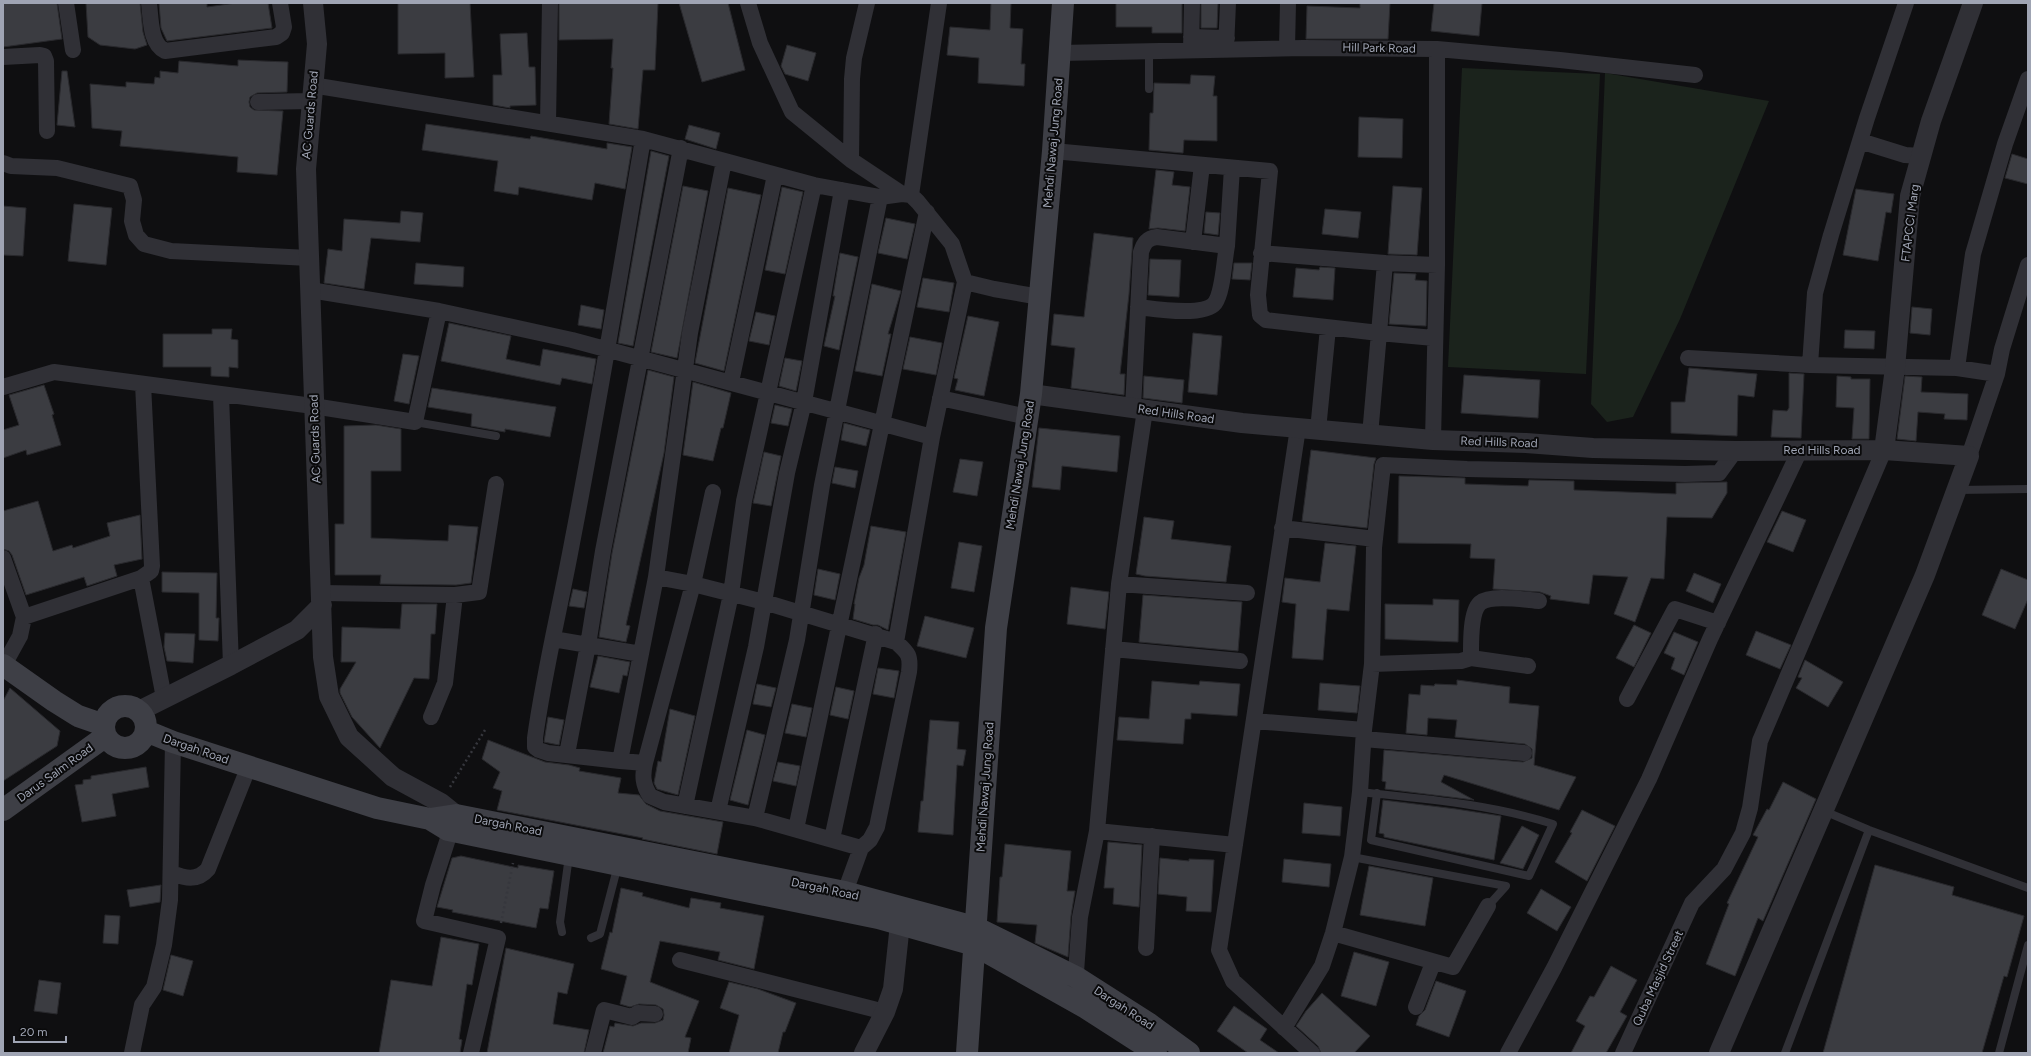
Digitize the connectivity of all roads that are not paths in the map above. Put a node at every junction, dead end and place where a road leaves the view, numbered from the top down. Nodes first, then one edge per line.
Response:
1 (66, 3) edge
2 (149, 3) edge
3 (280, 3) edge
4 (313, 3) edge
5 (550, 3) edge
6 (748, 3) edge
7 (867, 3) edge
8 (940, 3) edge
9 (1062, 3) edge
10 (1192, 3) edge
11 (1228, 3) edge
12 (1288, 3) edge
13 (1906, 3) edge
14 (1973, 3) edge
15 (1227, 43) junction
16 (1191, 44) junction
17 (1287, 48) junction
18 (1437, 49) junction
19 (73, 50) dead end
20 (1149, 52) junction
21 (1060, 53) junction
22 (3, 57) edge
23 (1696, 75) dead end
24 (2028, 79) edge
25 (1149, 89) dead end
26 (312, 93) junction
27 (258, 102) dead end
28 (548, 123) junction
29 (47, 131) dead end
30 (642, 139) junction
31 (1860, 141) junction
32 (681, 148) junction
33 (1053, 151) junction
34 (1921, 156) junction
35 (851, 160) junction
36 (724, 161) junction
37 (3, 164) edge
38 (1202, 165) junction
39 (1232, 168) junction
40 (775, 175) junction
41 (814, 185) junction
42 (842, 190) junction
43 (906, 194) junction
44 (880, 197) junction
45 (927, 212) junction
46 (1193, 242) junction
47 (1227, 246) junction
48 (1261, 253) junction
49 (309, 258) junction
50 (1385, 263) junction
51 (1437, 265) junction
52 (2028, 265) edge
53 (965, 282) junction
54 (310, 290) junction
55 (1040, 297) junction
56 (1138, 307) junction
57 (439, 311) junction
58 (1328, 328) junction
59 (1379, 333) junction
60 (1434, 338) junction
61 (608, 350) junction
62 (641, 358) junction
63 (1688, 358) dead end
64 (1810, 365) junction
65 (1895, 368) junction
66 (1957, 368) junction
67 (684, 369) junction
68 (1997, 374) junction
69 (731, 382) junction
70 (143, 384) junction
71 (3, 387) edge
72 (768, 391) junction
73 (1031, 394) junction
74 (221, 395) junction
75 (940, 398) junction
76 (804, 402) junction
77 (313, 406) junction
78 (1139, 409) junction
79 (837, 411) junction
80 (1028, 416) junction
81 (415, 422) junction
82 (881, 425) junction
83 (1298, 428) junction
84 (1318, 430) junction
85 (1370, 435) junction
86 (496, 436) dead end
87 (932, 437) junction
88 (1433, 440) junction
89 (1800, 450) junction
90 (1884, 450) junction
91 (1735, 451) junction
92 (1969, 456) junction
93 (496, 484) dead end
94 (2028, 489) edge
95 (1956, 490) junction
96 (713, 492) dead end
97 (1282, 528) junction
98 (1375, 539) junction
99 (3, 558) edge
100 (656, 577) junction
101 (140, 578) junction
102 (693, 584) junction
103 (1119, 584) junction
104 (1247, 593) dead end
105 (731, 594) junction
106 (455, 595) junction
107 (322, 599) junction
108 (1538, 601) dead end
109 (764, 602) junction
110 (802, 614) junction
111 (24, 617) junction
112 (1718, 623) junction
113 (839, 624) junction
114 (876, 634) junction
115 (553, 638) junction
116 (896, 642) junction
117 (588, 645) junction
118 (1113, 649) junction
119 (641, 654) junction
120 (1471, 658) junction
121 (1240, 661) dead end
122 (1372, 664) junction
123 (3, 665) edge
124 (231, 665) junction
125 (1528, 666) dead end
126 (164, 698) junction
127 (1627, 699) dead end
128 (139, 710) junction
129 (431, 717) dead end
130 (1254, 721) junction
131 (105, 730) junction
132 (146, 731) junction
133 (1364, 734) junction
134 (173, 742) junction
135 (1524, 753) dead end
136 (567, 754) junction
137 (620, 761) junction
138 (645, 763) junction
139 (249, 766) junction
140 (1360, 792) junction
141 (1377, 793) junction
142 (685, 806) junction
143 (3, 810) edge
144 (718, 811) junction
145 (1824, 811) junction
146 (444, 817) junction
147 (755, 818) junction
148 (796, 829) junction
149 (1870, 830) junction
150 (1097, 831) junction
151 (1152, 836) junction
152 (832, 839) junction
153 (1236, 845) junction
154 (861, 848) junction
155 (569, 855) junction
156 (1352, 857) junction
157 (619, 865) junction
158 (171, 873) junction
159 (2028, 888) edge
160 (845, 892) junction
161 (1488, 906) joint
162 (900, 924) junction
163 (562, 932) dead end
164 (1334, 933) junction
165 (975, 936) junction
166 (591, 938) dead end
167 (2028, 945) edge
168 (1146, 948) dead end
169 (680, 960) dead end
170 (1433, 963) junction
171 (1076, 977) junction
172 (1073, 1001) junction
173 (1416, 1007) dead end
174 (885, 1012) junction
175 (655, 1014) dead end
176 (1284, 1028) junction
177 (1149, 1051) edge
178 (1722, 1051) edge
179 (132, 1053) edge
180 (471, 1053) edge
181 (593, 1053) edge
182 (864, 1053) edge
183 (967, 1053) edge
184 (1189, 1053) edge
185 (1312, 1053) edge
186 (1508, 1053) edge
187 (1623, 1053) edge
188 (1785, 1053) edge
189 (1999, 1053) edge

1 - 19 street
2 - 3 street
4 - 26 street, AC Guards Road
5 - 28 street
6 - 35 street
7 - 35 street
8 - 43 street
9 - 21 main road, Mehdi Nawaj Jung Road
10 - 16 street
11 - 15 street
12 - 17 street
13 - 31 street
14 - 34 street, FTAPCCI Marg
15 - 16 street, Hill Park Road
15 - 17 street, Hill Park Road
16 - 20 street, Hill Park Road
17 - 18 street, Hill Park Road
18 - 23 street, Hill Park Road
18 - 51 street
20 - 21 street, Hill Park Road
20 - 25 lane
21 - 33 main road, Mehdi Nawaj Jung Road
22 - 29 street
24 - 66 street
26 - 27 street
26 - 28 street
26 - 49 street, AC Guards Road
28 - 30 street
30 - 32 street
30 - 61 street
31 - 34 street
31 - 64 street
32 - 36 street
32 - 62 street
33 - 38 street
33 - 55 main road, Mehdi Nawaj Jung Road
34 - 65 street, FTAPCCI Marg
35 - 43 street
36 - 40 street
36 - 67 street
37 - 49 street
38 - 39 street
38 - 46 street
39 - 47 street
39 - 48 street
40 - 41 street
40 - 69 street
41 - 42 street
41 - 72 street
42 - 44 street
42 - 76 street
43 - 44 street
43 - 45 street
44 - 79 street
45 - 53 street
45 - 82 street
46 - 47 street
46 - 56 street
47 - 56 street
48 - 50 street
48 - 58 street
49 - 54 street, AC Guards Road
50 - 51 street
50 - 59 street
51 - 60 street
52 - 68 street
53 - 55 street
53 - 75 street
54 - 57 street
54 - 77 street, AC Guards Road
55 - 73 main road, Mehdi Nawaj Jung Road
56 - 78 street
57 - 61 street
57 - 81 street
58 - 59 street
58 - 84 street
59 - 60 street
59 - 85 street
60 - 88 street
61 - 62 street
61 - 115 street
62 - 67 street
62 - 117 street
63 - 64 street
64 - 65 street
65 - 66 street
65 - 90 street, FTAPCCI Marg
66 - 68 street
67 - 69 street
67 - 100 street
68 - 92 street
69 - 72 street
70 - 71 street
70 - 74 street
70 - 101 street
72 - 76 street
72 - 105 street
73 - 78 street, Red Hills Road
73 - 80 main road, Mehdi Nawaj Jung Road
74 - 77 street
74 - 124 street
75 - 80 street
75 - 87 street
76 - 79 street
76 - 109 street
77 - 81 street
77 - 107 street, AC Guards Road
78 - 83 street, Red Hills Road
78 - 103 street
79 - 82 street
79 - 110 street
80 - 165 main road, Mehdi Nawaj Jung Road
81 - 86 lane
82 - 87 street
82 - 113 street
83 - 84 street, Red Hills Road
83 - 97 street
84 - 85 street, Red Hills Road
85 - 88 street, Red Hills Road
87 - 116 street
88 - 91 street, Red Hills Road
89 - 90 street, Red Hills Road
89 - 91 street, Red Hills Road
89 - 112 street
90 - 92 street, Red Hills Road
90 - 187 street, Quba Masjid Street
91 - 98 street
92 - 95 street
93 - 106 street
94 - 95 lane
95 - 145 street
96 - 102 street
97 - 98 street
97 - 130 street
98 - 122 street
99 - 111 street
100 - 102 street
100 - 119 street
101 - 111 street
101 - 126 street
102 - 105 street
102 - 138 street
103 - 104 street
103 - 118 street
105 - 109 street
105 - 142 street
106 - 107 street
106 - 129 street
107 - 124 street
107 - 146 street, AC Guards Road
108 - 120 street
109 - 110 street
109 - 144 street
110 - 113 street
110 - 147 street
111 - 123 street
112 - 127 street
112 - 186 street
113 - 114 street
113 - 148 street
114 - 116 street
114 - 152 street
115 - 117 street
115 - 136 street
116 - 154 street
117 - 119 street
117 - 136 street
118 - 121 street
118 - 150 street
119 - 137 street
120 - 122 street
120 - 125 street
122 - 133 street
123 - 131 main road
124 - 126 street
126 - 128 street
128 - 131 main road
128 - 132 main road
130 - 133 street
130 - 153 street
131 - 132 main road
131 - 143 main road, Darus Salm Road
132 - 134 main road, Dargah Road
133 - 135 street
133 - 140 street
134 - 139 main road, Dargah Road
134 - 158 street
136 - 137 street
137 - 138 street
138 - 142 street
139 - 146 main road, Dargah Road
139 - 158 street
140 - 141 lane
140 - 156 street
141 - 141 lane
142 - 144 street
144 - 147 street
145 - 149 lane
145 - 178 street
146 - 155 main road, Dargah Road
146 - 160 main road, Dargah Road
146 - 180 street
147 - 148 street
148 - 152 street
149 - 159 lane
149 - 188 lane
150 - 151 street
150 - 171 street
151 - 153 street
151 - 168 street
152 - 154 street
153 - 176 street
154 - 160 street
155 - 157 main road, Dargah Road
155 - 163 lane
156 - 161 lane
156 - 164 street
157 - 162 main road, Dargah Road
157 - 166 lane
158 - 179 street
160 - 165 main road, Dargah Road
161 - 170 street
162 - 165 main road, Dargah Road
162 - 174 street
164 - 170 street
164 - 176 street
165 - 171 main road, Dargah Road
165 - 172 main road, Dargah Road
165 - 183 main road, Mehdi Nawaj Jung Road
167 - 189 lane
169 - 174 street
170 - 173 street
171 - 172 street
171 - 184 main road, Dargah Road
172 - 177 main road, Dargah Road
174 - 182 street
175 - 181 street
176 - 185 street

